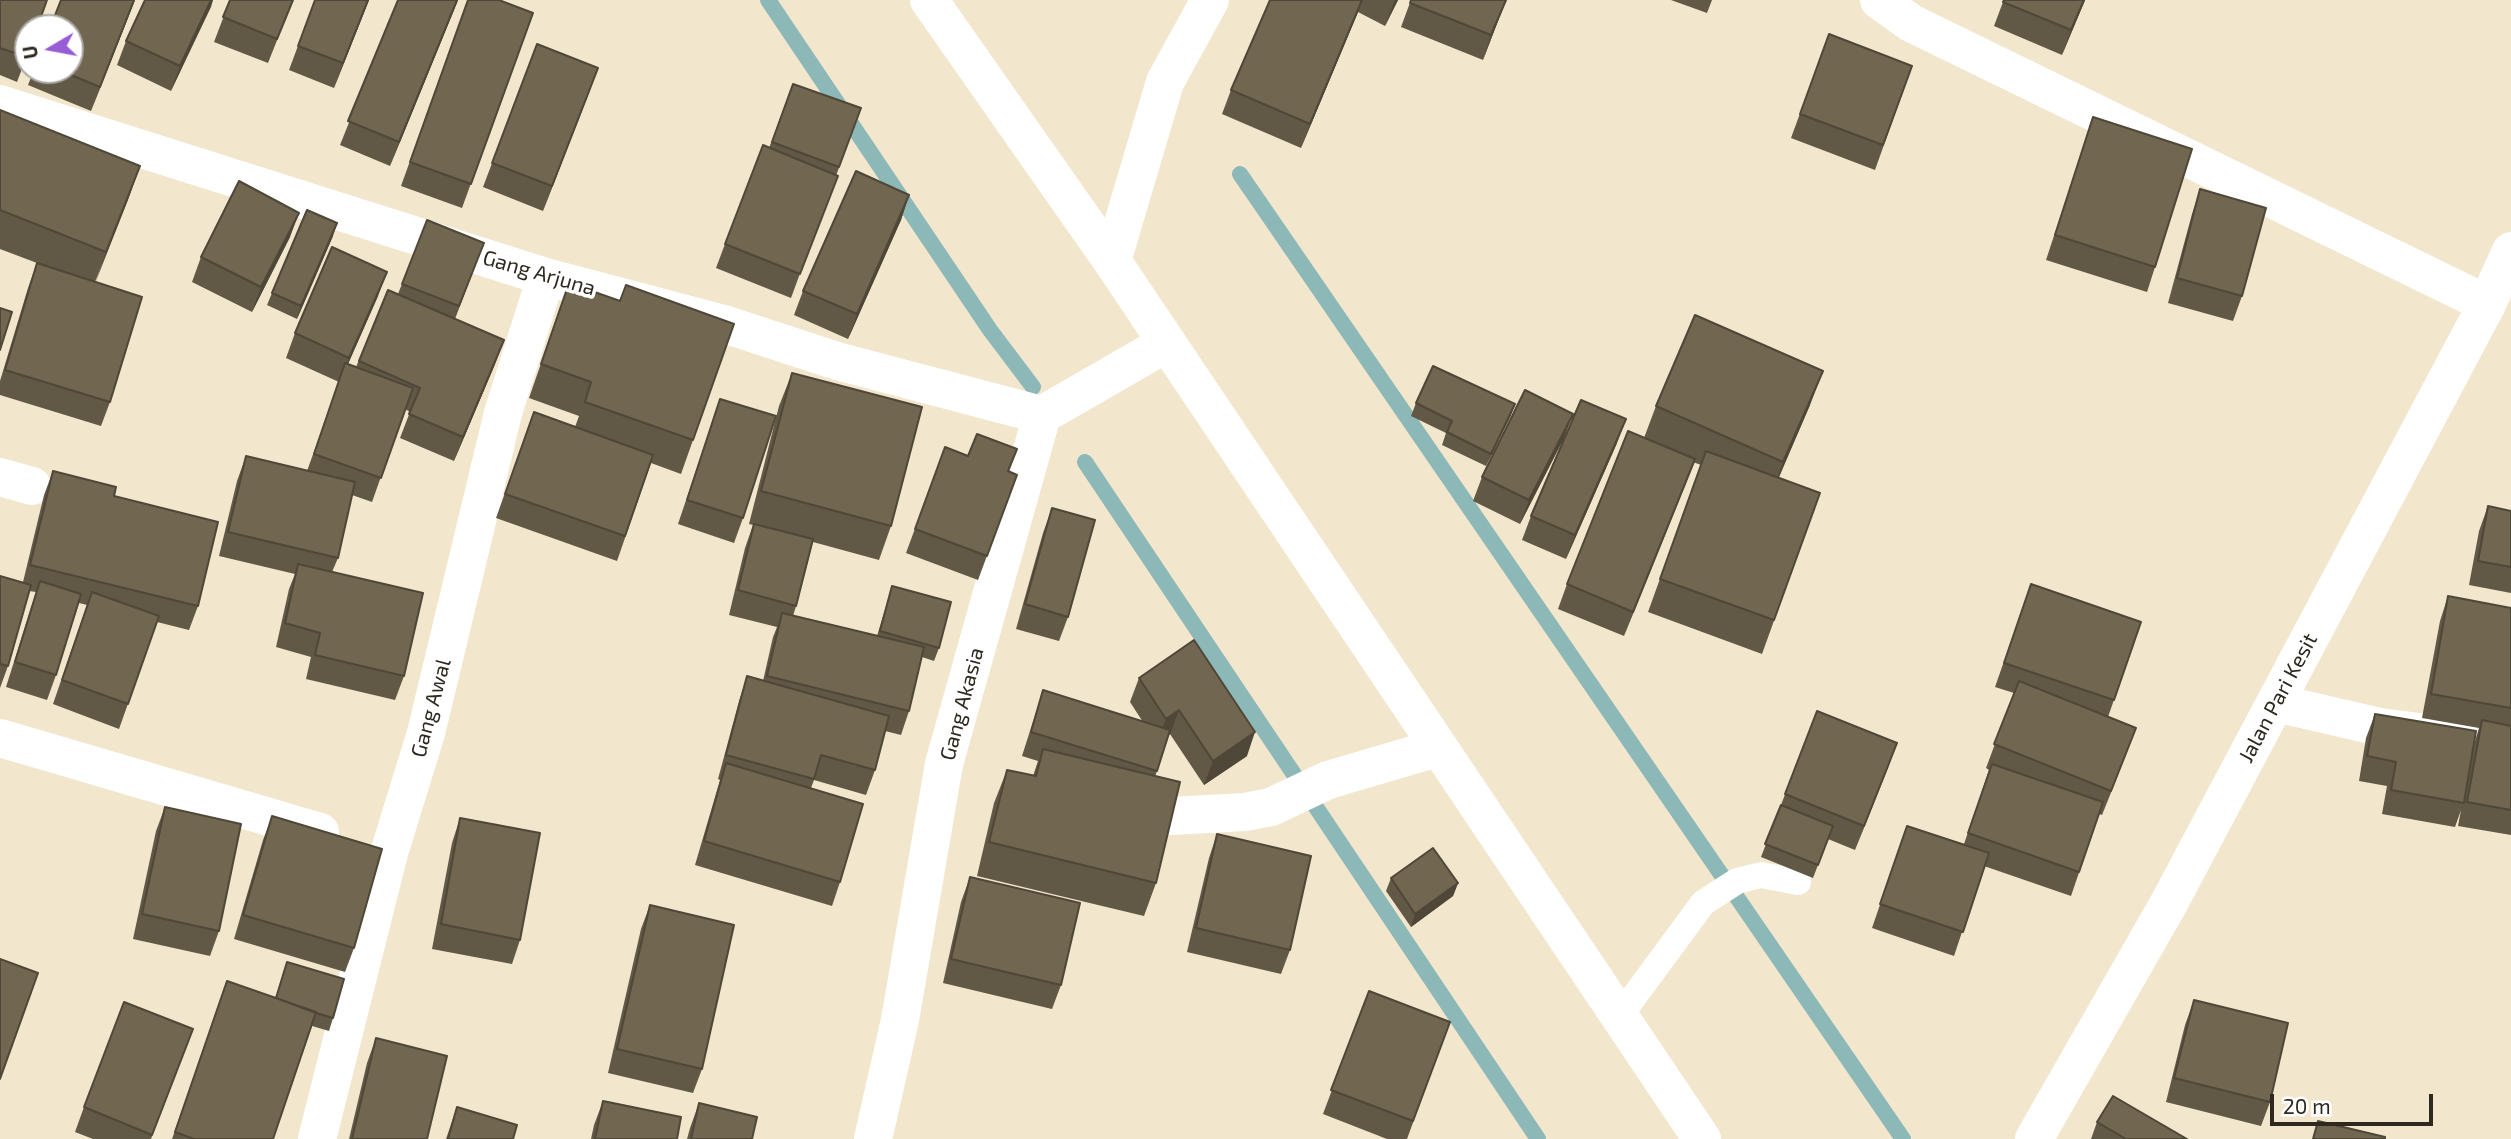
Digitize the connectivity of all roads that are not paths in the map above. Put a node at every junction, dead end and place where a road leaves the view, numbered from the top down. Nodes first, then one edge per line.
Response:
1 (929, 0) edge
2 (1210, 0) edge
3 (1878, 0) edge
4 (0, 104) edge
5 (2511, 251) edge
6 (1112, 261) junction
7 (546, 276) junction
8 (2487, 304) junction
9 (1167, 343) junction
10 (1042, 415) junction
11 (2276, 703) junction
12 (0, 738) edge
13 (2511, 744) edge
14 (1437, 748) junction
15 (1171, 816) edge
16 (367, 846) junction
17 (1798, 882) dead end
18 (1619, 1017) junction
19 (317, 1139) edge
20 (873, 1139) edge
21 (1702, 1139) edge
22 (2034, 1139) edge

1 - 6 street
2 - 6 street
3 - 8 street
4 - 7 street, Gang Arjuna
5 - 8 street, Jalan Pari Kesit
6 - 9 street
7 - 10 street, Gang Arjuna
7 - 16 street, Gang Awal
8 - 11 street, Jalan Pari Kesit
9 - 10 street
9 - 14 street
10 - 20 street, Gang Akasia
11 - 13 street
11 - 22 street, Jalan Pari Kesit
12 - 16 street
14 - 15 street
14 - 18 street
16 - 19 street, Gang Awal
17 - 18 lane
18 - 21 street

